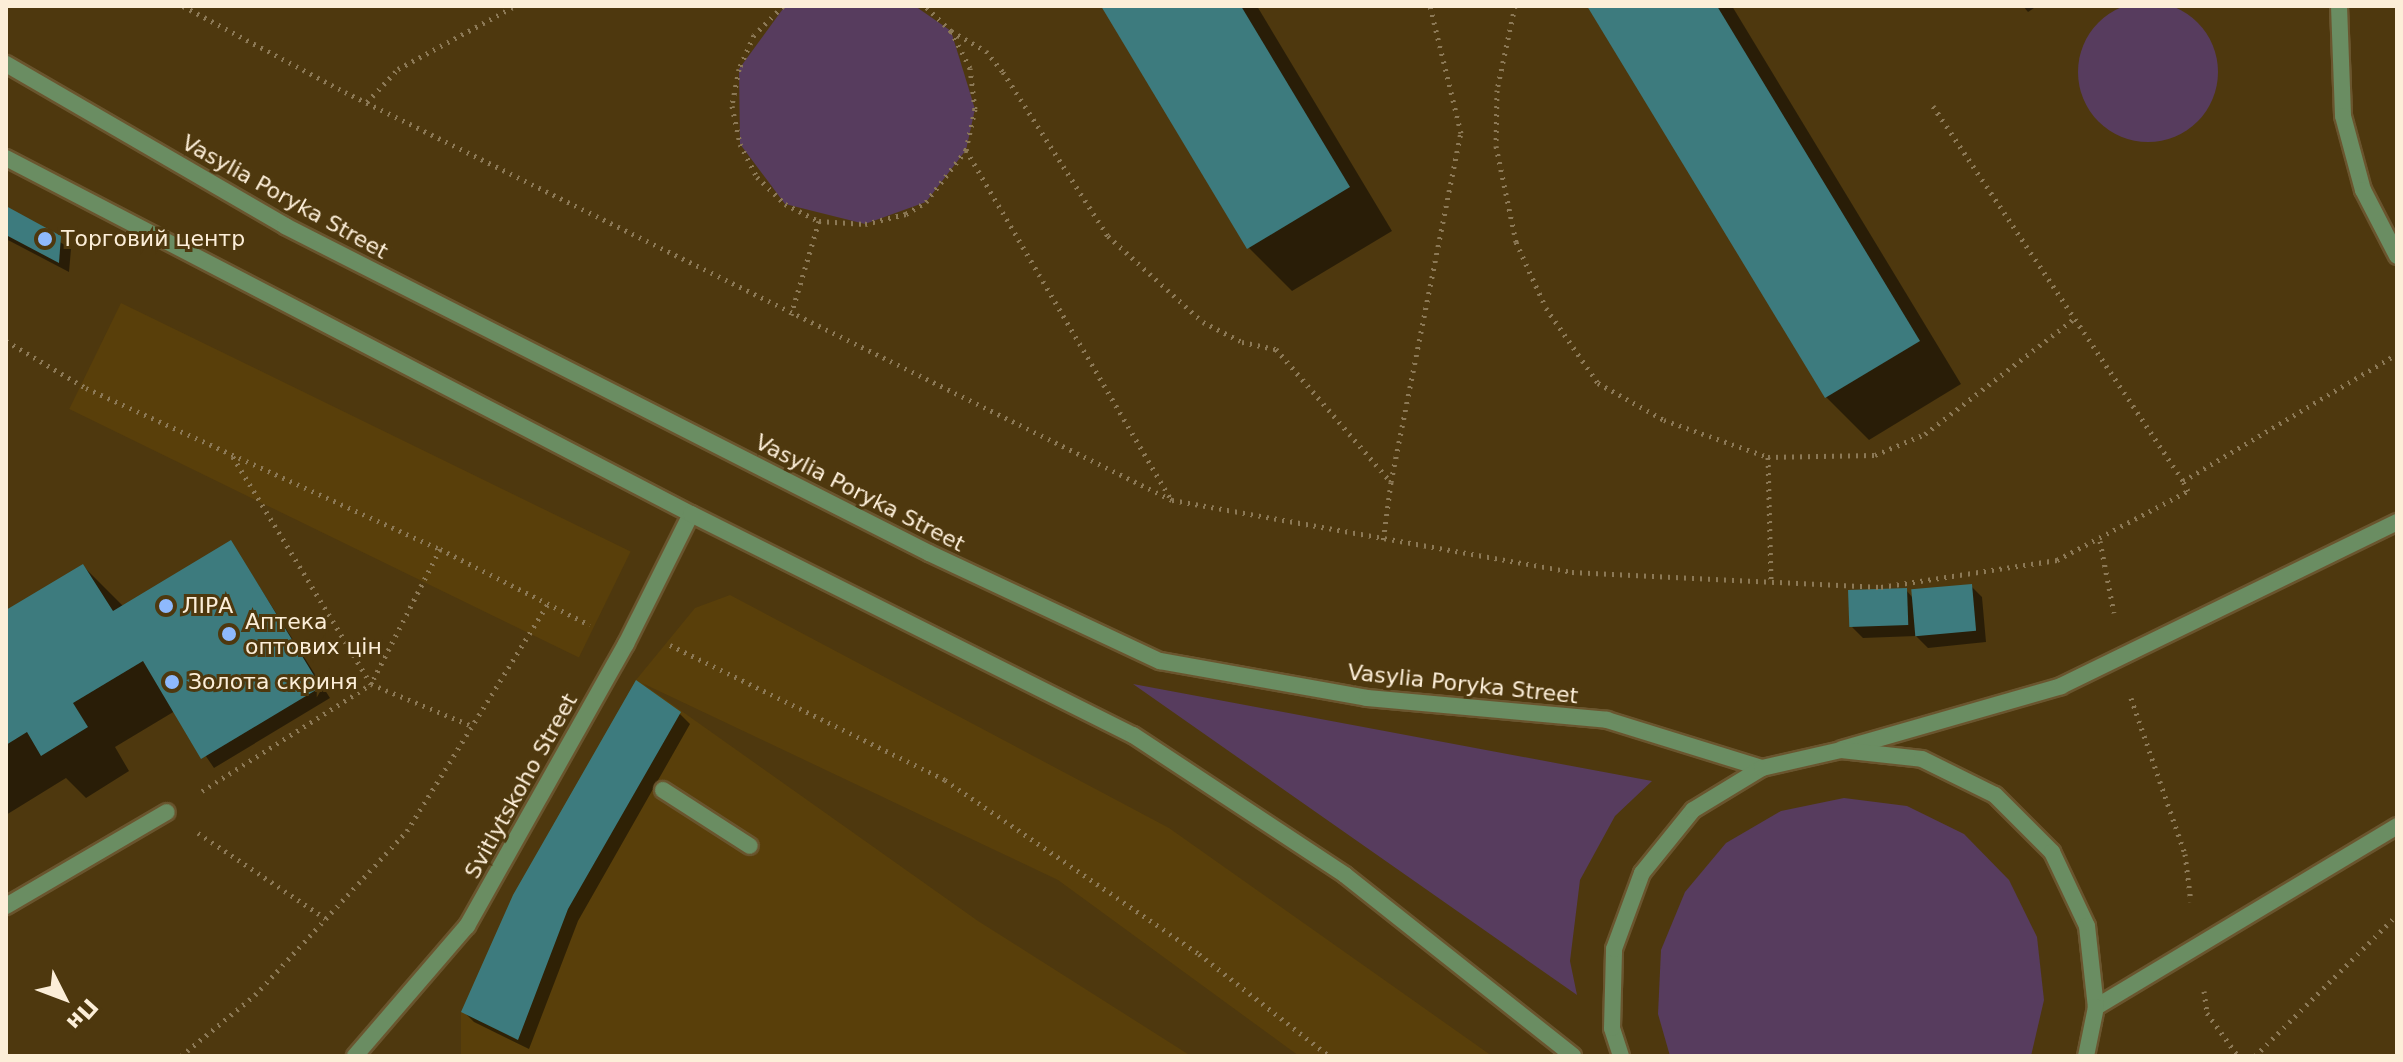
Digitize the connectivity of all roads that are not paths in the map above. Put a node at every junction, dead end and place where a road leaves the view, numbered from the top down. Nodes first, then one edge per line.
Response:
1 (2339, 6) edge
2 (6, 64) edge
3 (6, 158) edge
4 (2397, 256) edge
5 (691, 514) junction
6 (2397, 522) edge
7 (1841, 750) junction
8 (1762, 768) junction
9 (663, 790) dead end
10 (167, 812) road end
11 (2397, 826) edge
12 (750, 846) dead end
13 (6, 906) edge
14 (2096, 1007) junction
15 (355, 1056) edge
16 (1573, 1056) edge
17 (1621, 1056) edge
18 (2086, 1056) edge

1 - 4 street
2 - 8 street, Vasylia Poryka Street
3 - 5 street
5 - 15 street, Svitlytskoho Street
5 - 16 street
6 - 7 street
7 - 8 street
7 - 14 street
8 - 17 street
9 - 12 street
10 - 13 street
11 - 14 street
14 - 18 street

